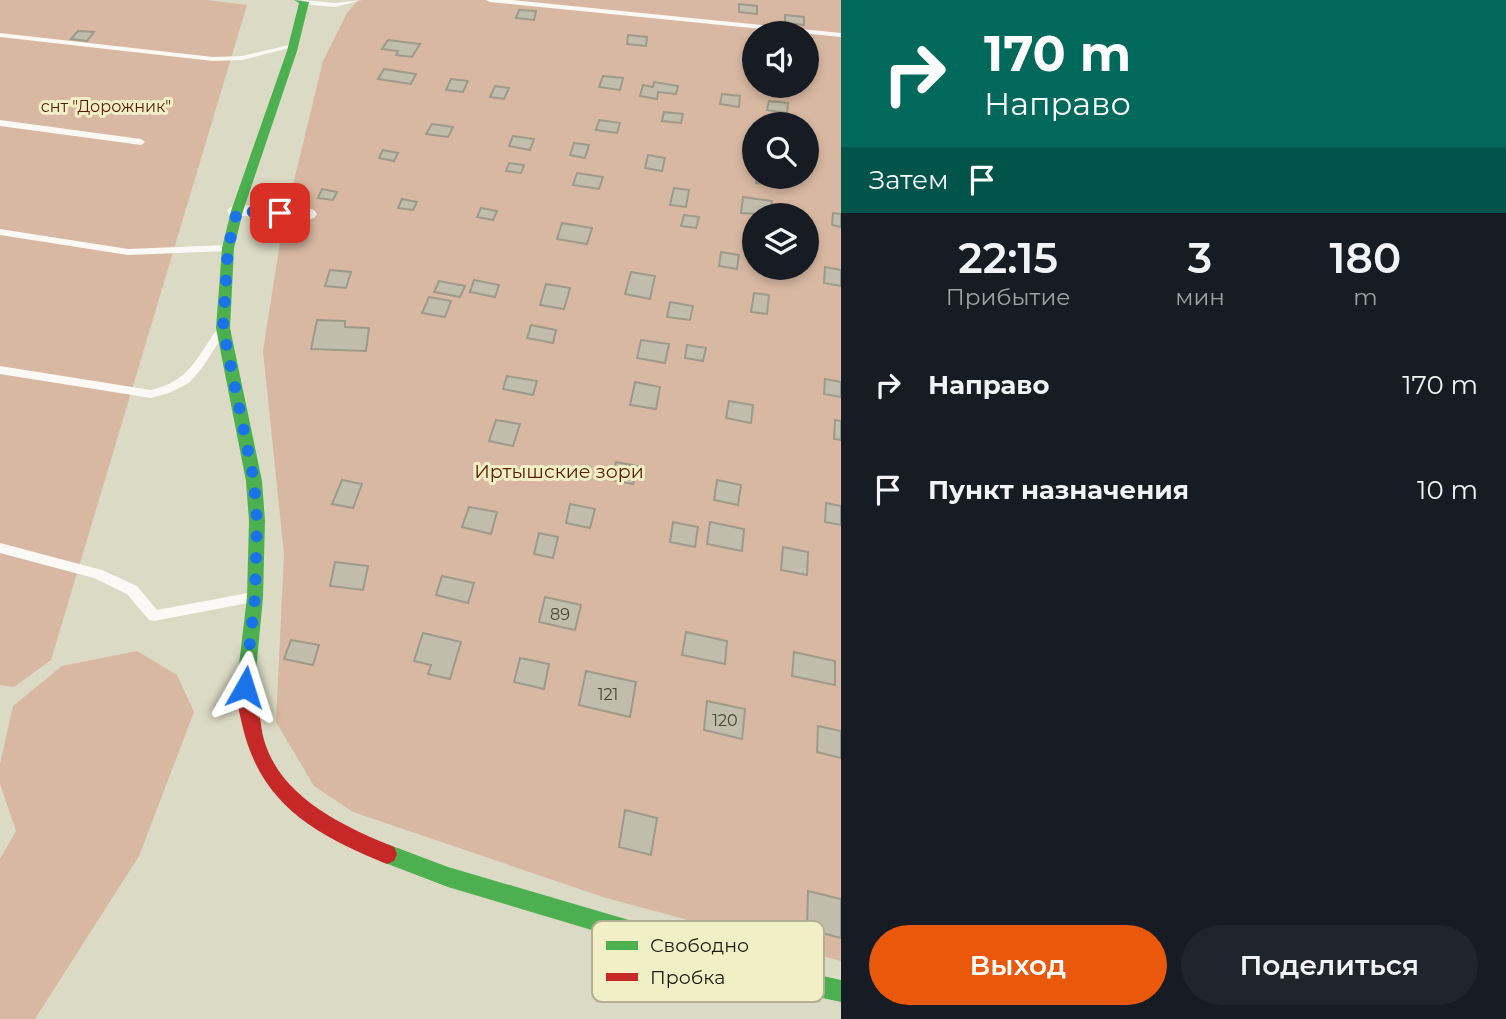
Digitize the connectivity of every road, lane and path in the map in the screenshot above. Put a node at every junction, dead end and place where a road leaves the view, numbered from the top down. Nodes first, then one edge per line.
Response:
1 (358, 0) edge
2 (490, 0) edge
3 (302, 1) edge
4 (0, 35) edge
5 (841, 35) edge
6 (293, 46) junction
7 (0, 123) edge
8 (141, 142) dead end
9 (237, 211) junction
10 (307, 215) dead end
11 (0, 232) edge
12 (228, 248) junction
13 (223, 328) junction
14 (0, 370) edge
15 (0, 548) edge
16 (255, 597) junction
17 (596, 921) edge

1 - 3 lane
2 - 5 lane
3 - 6 street
4 - 6 lane
6 - 9 street
7 - 8 lane
9 - 10 street
9 - 12 street
11 - 12 lane
12 - 13 street
13 - 14 lane
13 - 16 street
15 - 16 lane
16 - 17 street

